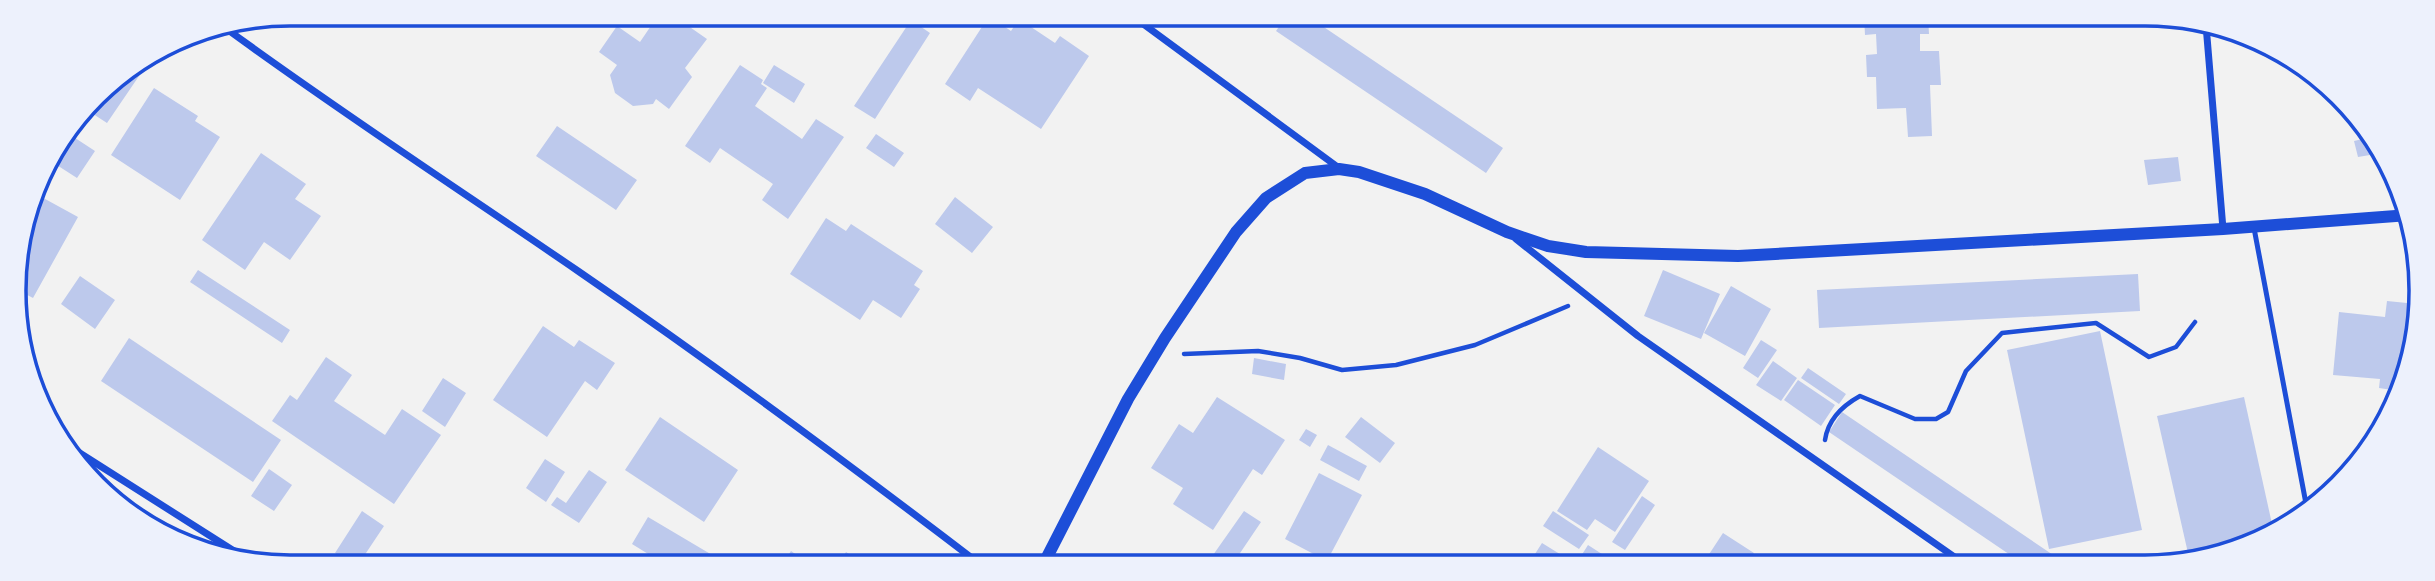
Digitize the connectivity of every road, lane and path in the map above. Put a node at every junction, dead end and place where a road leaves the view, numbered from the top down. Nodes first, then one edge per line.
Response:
1 (1146, 26) edge
2 (232, 33) edge
3 (2207, 34) edge
4 (1339, 169) junction
5 (2398, 216) edge
6 (2254, 225) junction
7 (2222, 229) junction
8 (1507, 232) junction
9 (1588, 296) junction
10 (2195, 322) dead end
11 (1155, 354) junction
12 (85, 457) edge
13 (1820, 465) junction
14 (2305, 500) edge
15 (229, 548) edge
16 (968, 555) edge
17 (1048, 555) edge
18 (1951, 555) edge

1 - 4 street
2 - 16 street
3 - 7 street
4 - 8 street
4 - 11 street
5 - 6 street
6 - 7 street
6 - 14 lane
7 - 8 street
8 - 9 street
9 - 11 path
9 - 13 street
10 - 13 path
11 - 17 street
12 - 15 street
13 - 18 street

